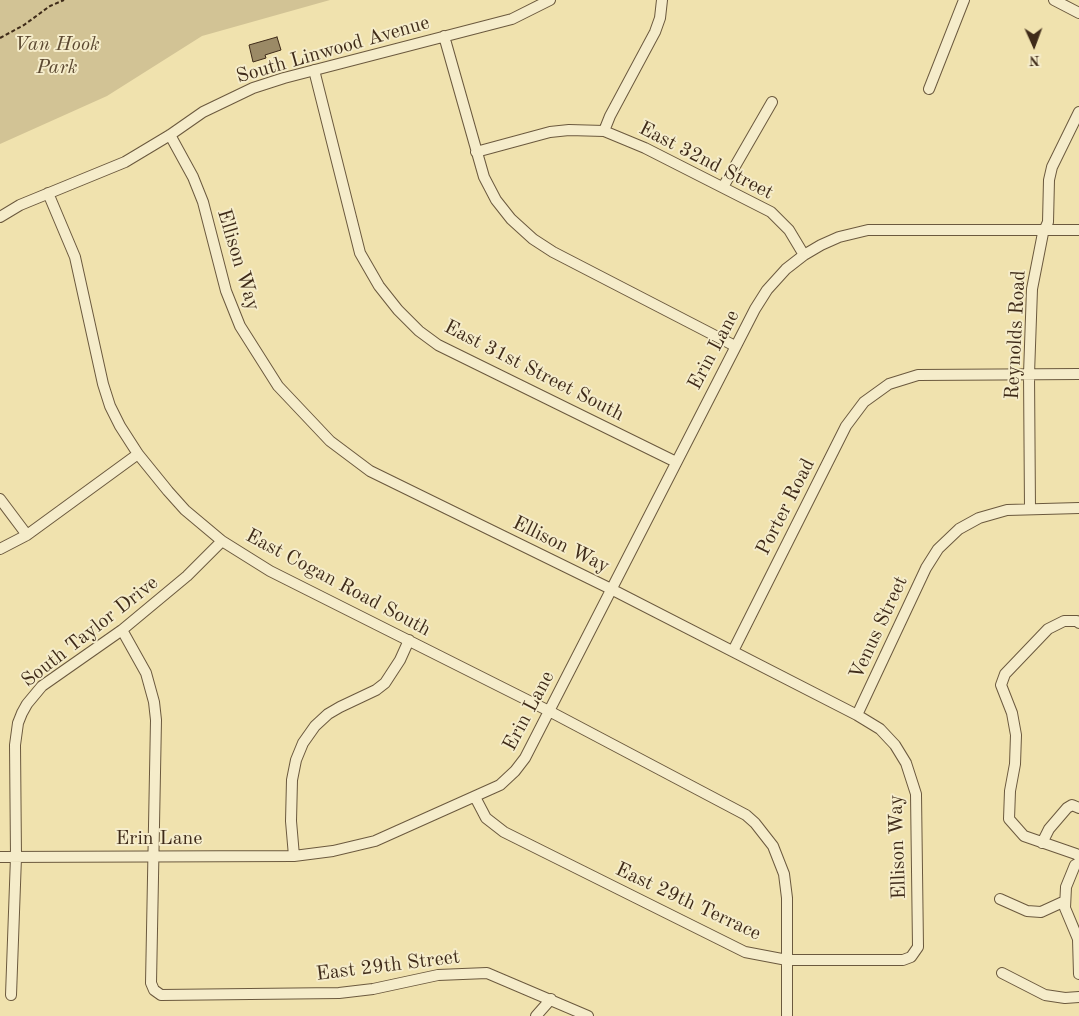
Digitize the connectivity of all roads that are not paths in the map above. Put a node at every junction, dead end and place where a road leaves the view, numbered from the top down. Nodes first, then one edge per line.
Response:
1 (550, 0) edge
2 (662, 0) edge
3 (964, 0) edge
4 (1054, 0) edge
5 (1079, 13) edge
6 (444, 36) junction
7 (314, 70) junction
8 (930, 89) dead end
9 (772, 102) dead end
10 (1079, 112) edge
11 (604, 130) junction
12 (170, 135) junction
13 (476, 152) junction
14 (723, 187) junction
15 (48, 193) junction
16 (0, 217) edge
17 (1046, 229) junction
18 (1079, 230) edge
19 (804, 255) junction
20 (735, 346) junction
21 (1029, 374) junction
22 (1079, 374) edge
23 (138, 454) junction
24 (676, 462) junction
25 (0, 499) edge
26 (1079, 508) edge
27 (1030, 509) junction
28 (27, 535) junction
29 (222, 541) junction
30 (0, 549) edge
31 (611, 589) junction
32 (1079, 623) edge
33 (122, 630) junction
34 (409, 640) junction
35 (733, 651) junction
36 (549, 711) junction
37 (857, 715) junction
38 (475, 797) junction
39 (1079, 808) edge
40 (1042, 843) junction
41 (294, 856) junction
42 (1079, 856) edge
43 (0, 857) edge
44 (16, 857) junction
45 (152, 857) junction
46 (1079, 863) edge
47 (1000, 899) dead end
48 (1065, 901) junction
49 (912, 955) joint
50 (787, 960) junction
51 (1002, 973) dead end
52 (1079, 974) edge
53 (11, 995) dead end
54 (1079, 997) edge
55 (551, 999) junction
56 (536, 1016) edge
57 (588, 1016) edge
58 (787, 1016) edge

1 - 6 street, South Linwood Avenue
2 - 11 street
3 - 8 street
4 - 5 street
6 - 7 street, South Linwood Avenue
6 - 13 street
7 - 12 street, South Linwood Avenue
7 - 24 street, East 31st Street South
9 - 14 street
10 - 17 street, Reynolds Road
11 - 13 street, East 32nd Street
11 - 14 street, East 32nd Street
12 - 15 street, South Linwood Avenue
12 - 31 street, Ellison Way
13 - 20 street
14 - 19 street, East 32nd Street
15 - 16 street, South Linwood Avenue
15 - 23 street, East Cogan Road South
17 - 18 street
17 - 19 street
17 - 21 street, Reynolds Road
19 - 20 street, Erin Lane
20 - 24 street, Erin Lane
21 - 22 street, Porter Road
21 - 27 street, Reynolds Road
21 - 35 street, Porter Road
23 - 28 street
23 - 29 street, East Cogan Road South
24 - 31 street, Erin Lane
25 - 28 street
26 - 27 street
27 - 37 street, Venus Street
28 - 30 street
29 - 33 street, South Taylor Drive
29 - 34 street, East Cogan Road South
31 - 35 street, Ellison Way
31 - 36 street, Erin Lane
32 - 40 street
33 - 44 street, South Taylor Drive
33 - 45 street
34 - 36 street, East Cogan Road South
34 - 41 street
35 - 37 street, Ellison Way
36 - 38 street, Erin Lane
36 - 50 street, East Cogan Road South
37 - 49 street, Ellison Way
38 - 41 street, Erin Lane
38 - 50 street, East 29th Terrace
39 - 40 street
40 - 42 street
41 - 45 street, Erin Lane
43 - 44 street, Erin Lane
44 - 45 street, Erin Lane
44 - 53 street, South Taylor Drive
45 - 55 street, East 29th Street
46 - 48 street
47 - 48 street
48 - 52 street
49 - 50 street, East 29th Terrace
50 - 58 street, East Cogan Road South
51 - 54 street
55 - 56 street
55 - 57 street, East 29th Street

